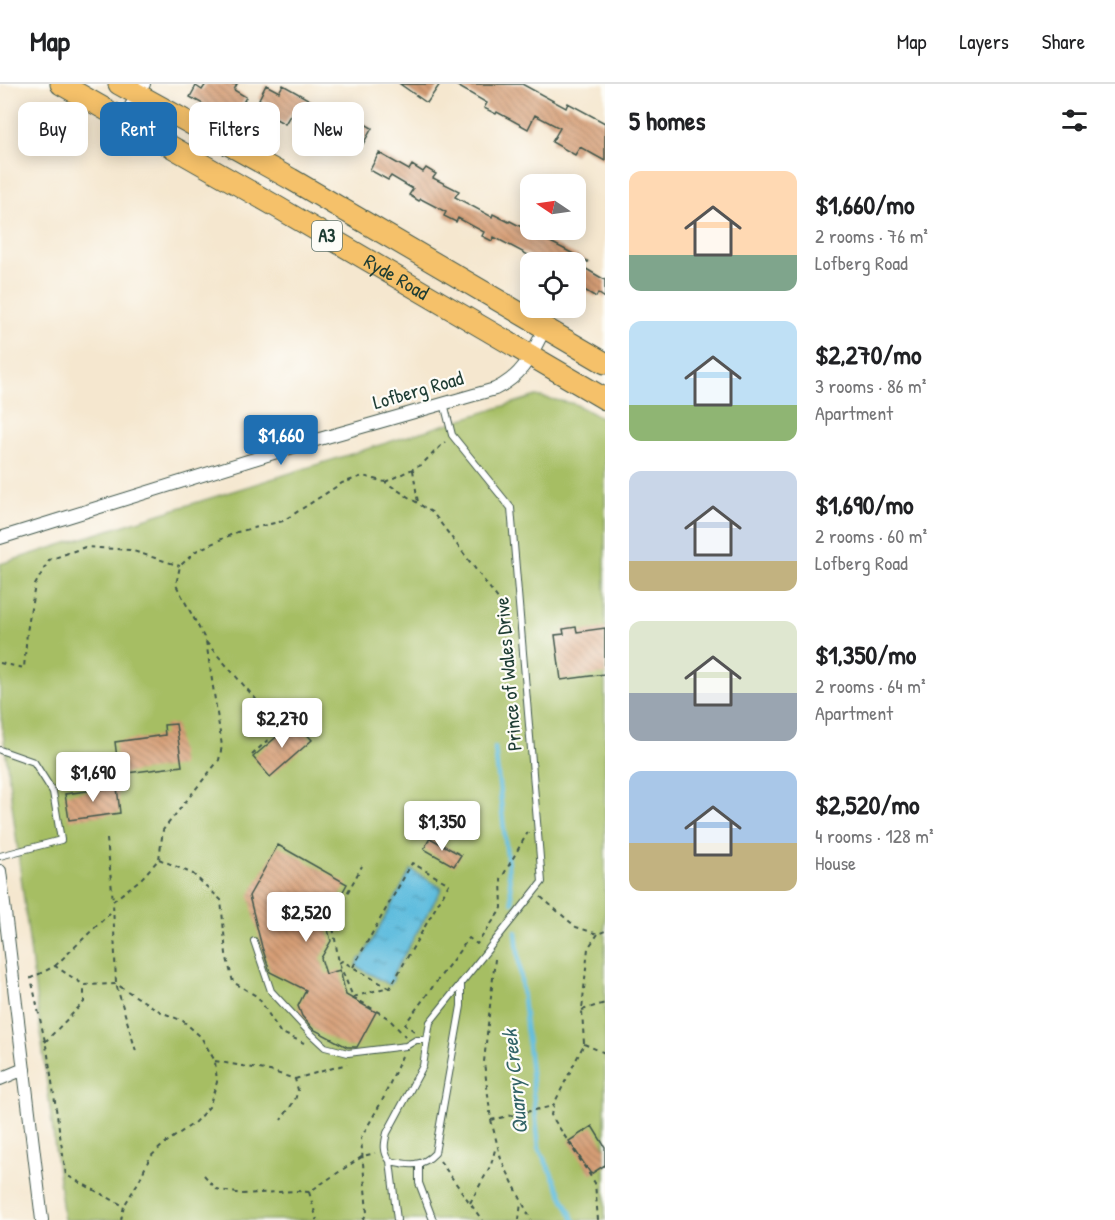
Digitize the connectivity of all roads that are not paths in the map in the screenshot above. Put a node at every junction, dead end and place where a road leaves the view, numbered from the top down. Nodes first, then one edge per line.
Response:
1 (61, 84) edge
2 (119, 84) edge
3 (141, 89) edge
4 (133, 102) edge
5 (100, 106) edge
6 (177, 150) edge
7 (545, 328) junction
8 (531, 356) junction
9 (605, 363) edge
10 (605, 399) edge
11 (444, 404) junction
12 (0, 538) edge
13 (0, 750) edge
14 (0, 856) edge
15 (0, 871) edge
16 (254, 941) dead end
17 (461, 982) junction
18 (427, 1040) junction
19 (24, 1069) junction
20 (0, 1079) edge
21 (390, 1161) junction
22 (419, 1164) junction
23 (42, 1220) edge
24 (397, 1220) edge
25 (433, 1220) edge

1 - 5 highway, Ryde Road / A3
2 - 3 highway, Ryde Road / A3
3 - 4 street
3 - 7 highway, Ryde Road / A3
6 - 8 highway, Ryde Road / A3
7 - 8 street, Lofberg Road
7 - 9 highway, Ryde Road / A3
8 - 10 highway, Ryde Road / A3
8 - 11 street, Lofberg Road
11 - 12 street, Lofberg Road
11 - 17 lane, Prince of Wales Drive
13 - 14 lane
15 - 19 street
16 - 18 lane
17 - 18 lane, Prince of Wales Drive
17 - 22 lane
18 - 21 lane, Prince of Wales Drive
19 - 20 street
19 - 23 street
21 - 22 lane
21 - 24 lane
22 - 25 lane

